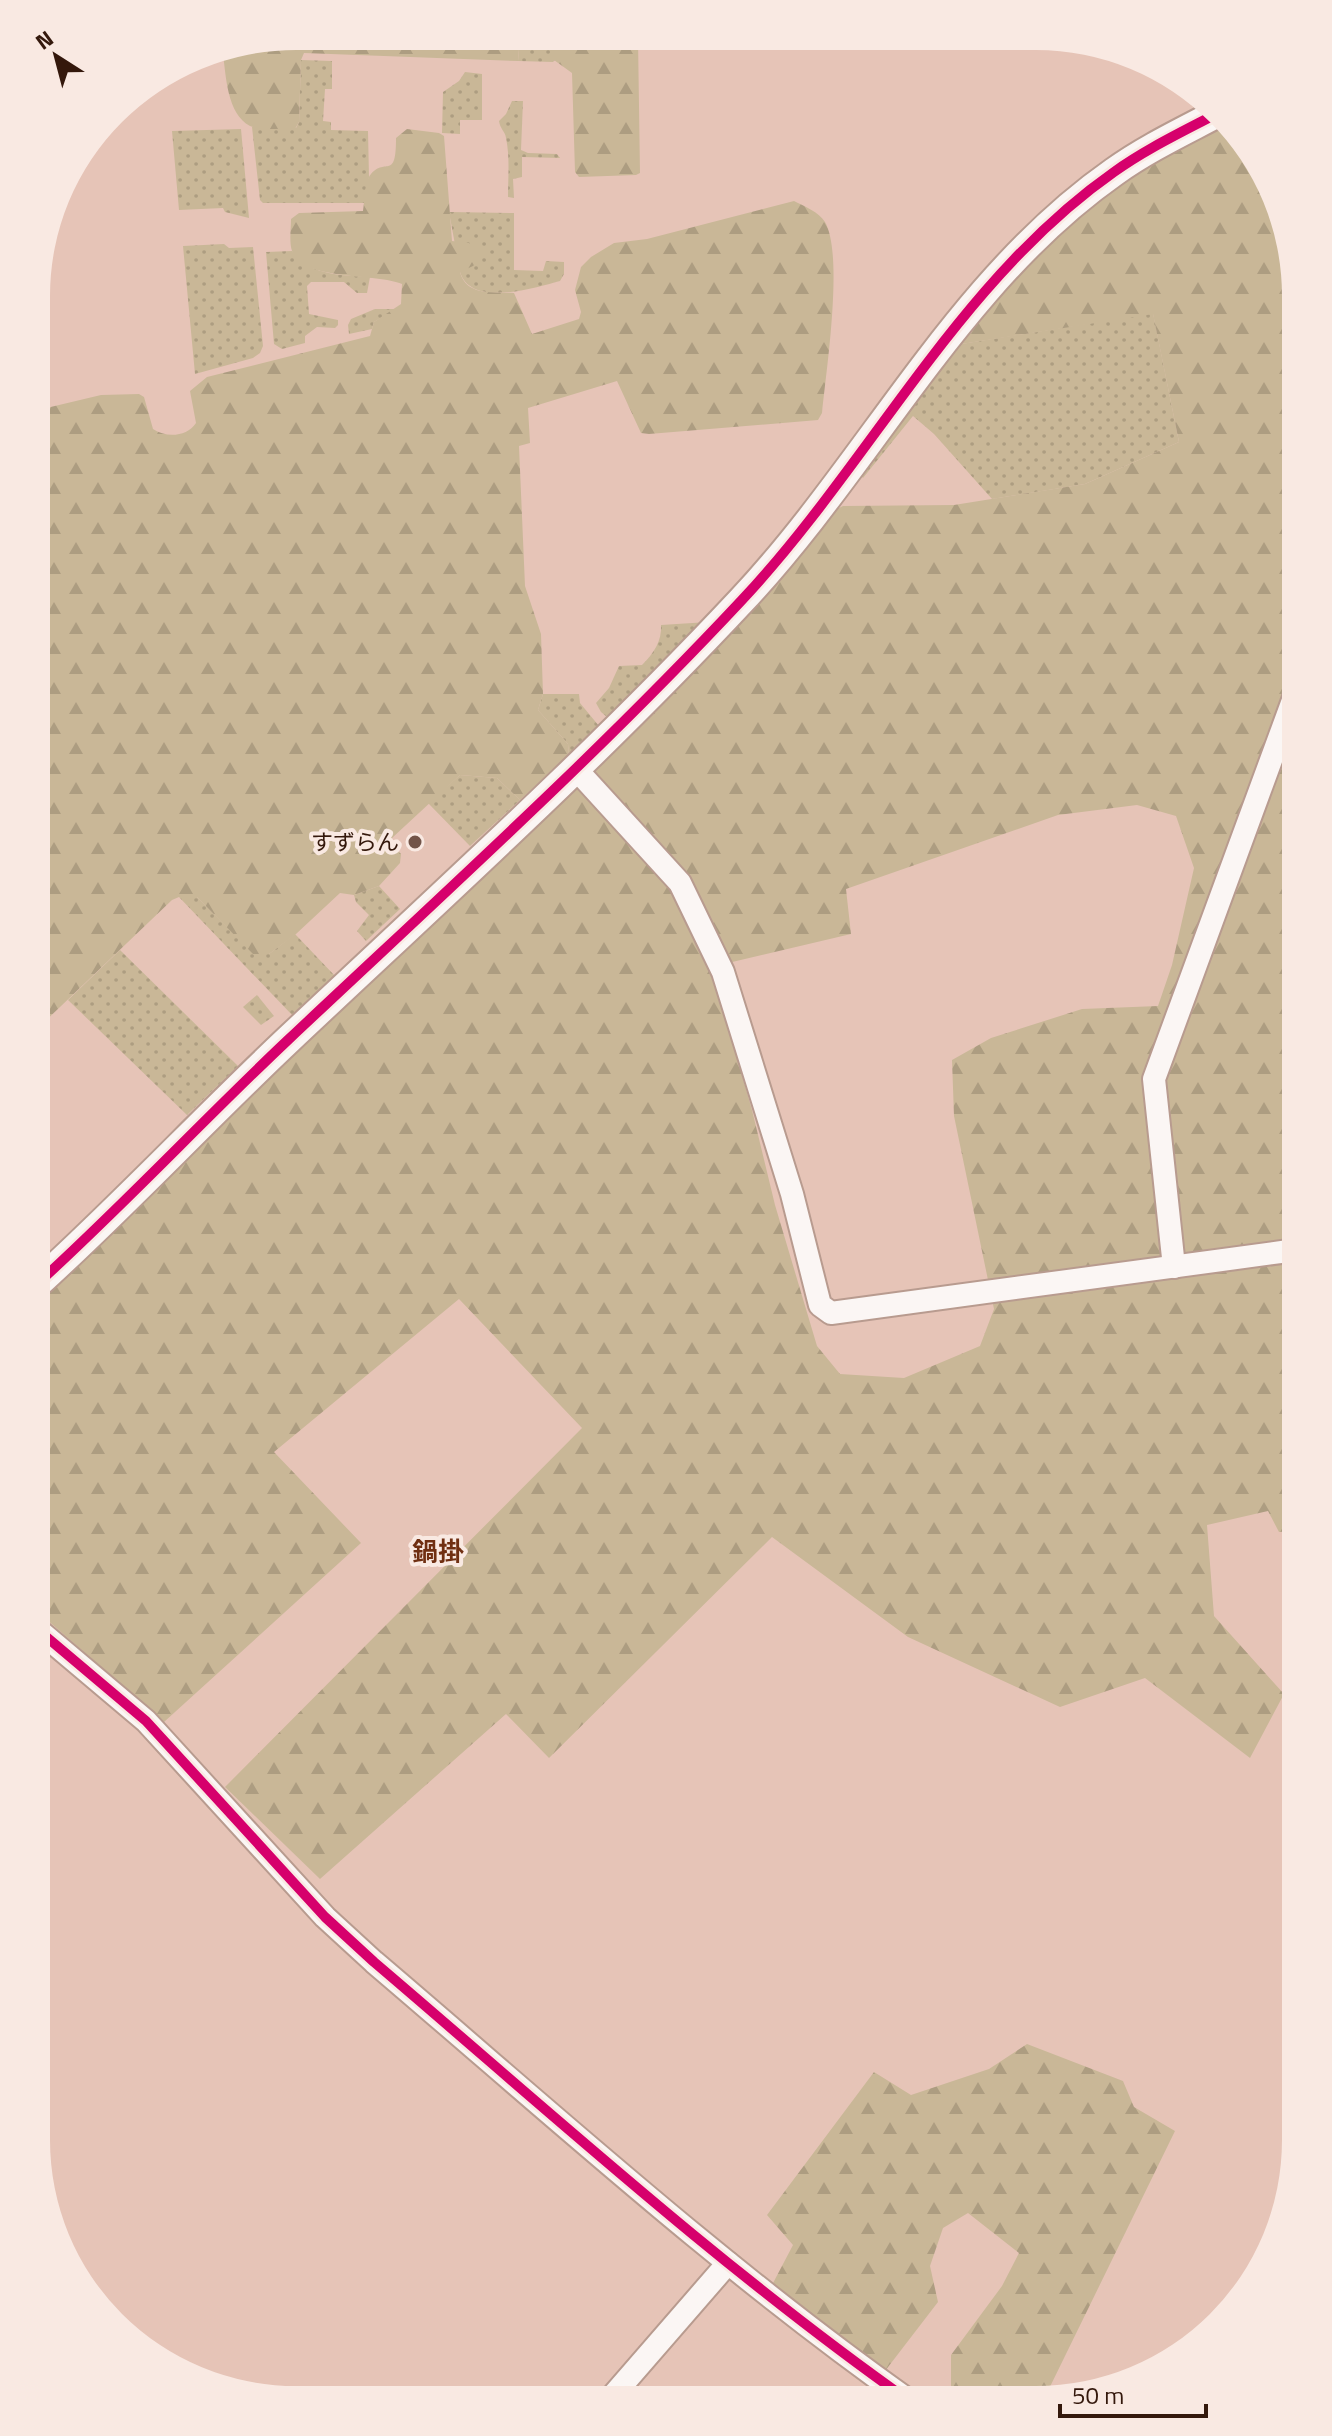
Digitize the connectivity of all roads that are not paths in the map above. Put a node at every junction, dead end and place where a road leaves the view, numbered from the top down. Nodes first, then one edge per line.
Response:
1 (1206, 119) edge
2 (1282, 731) edge
3 (575, 768) junction
4 (1281, 1252) edge
5 (1174, 1267) junction
6 (50, 1272) edge
7 (50, 1640) edge
8 (728, 2263) junction
9 (621, 2386) edge
10 (889, 2386) edge

1 - 3 street
2 - 5 street
3 - 5 street
3 - 6 street
4 - 5 street
7 - 8 street
8 - 9 street
8 - 10 street

